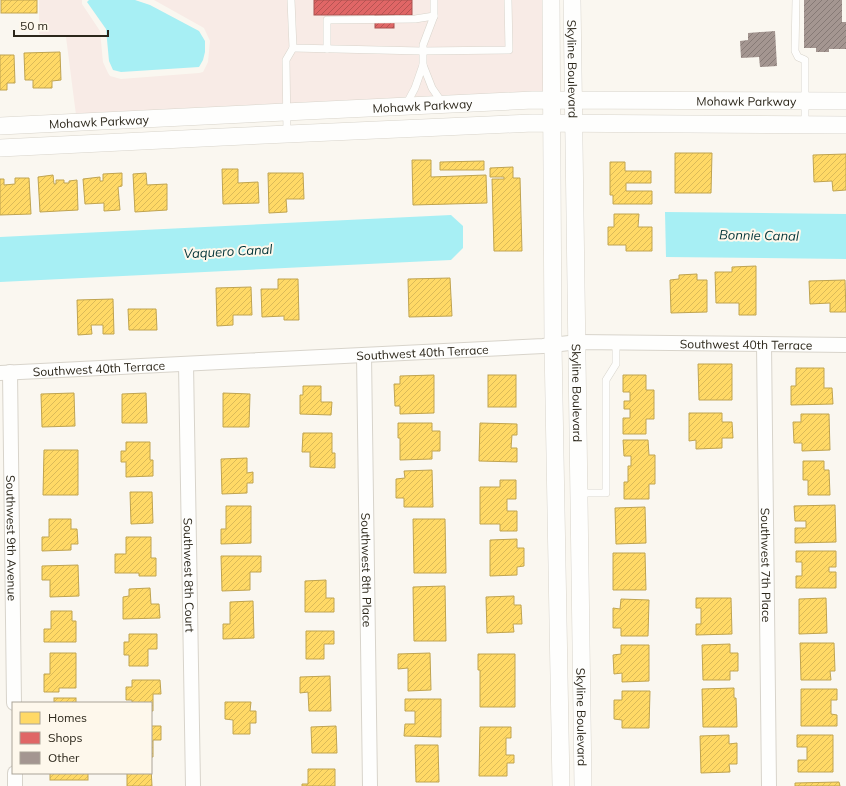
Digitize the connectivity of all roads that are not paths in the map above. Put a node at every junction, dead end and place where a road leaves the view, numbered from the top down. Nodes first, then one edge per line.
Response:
1 (292, 0) edge
2 (434, 0) edge
3 (508, 0) edge
4 (551, 0) edge
5 (572, 0) edge
6 (796, 0) edge
7 (434, 16) junction
8 (293, 48) junction
9 (327, 48) junction
10 (422, 51) junction
11 (423, 65) junction
12 (551, 99) junction
13 (574, 99) junction
14 (805, 101) junction
15 (846, 101) edge
16 (443, 104) junction
17 (406, 106) junction
18 (286, 112) junction
19 (551, 123) junction
20 (574, 124) junction
21 (805, 125) junction
22 (846, 125) edge
23 (0, 126) edge
24 (287, 134) junction
25 (0, 148) edge
26 (578, 342) junction
27 (616, 342) junction
28 (553, 344) junction
29 (764, 344) junction
30 (846, 345) edge
31 (364, 355) junction
32 (186, 364) junction
33 (5, 373) edge
34 (580, 493) junction
35 (14, 702) edge
36 (15, 774) edge
37 (15, 786) edge
38 (192, 786) edge
39 (370, 786) edge
40 (560, 786) edge
41 (583, 786) edge
42 (769, 786) edge

1 - 8 lane
2 - 7 lane
3 - 10 lane
4 - 12 street, Skyline Boulevard
5 - 13 street, Skyline Boulevard
6 - 14 lane
7 - 9 lane
7 - 10 lane
8 - 9 lane
8 - 18 lane
9 - 10 lane
10 - 11 lane
11 - 16 lane
11 - 17 lane
12 - 13 street, Mohawk Parkway
12 - 16 street, Mohawk Parkway
12 - 19 street, Skyline Boulevard
13 - 14 street, Mohawk Parkway
13 - 20 street, Skyline Boulevard
14 - 15 street, Mohawk Parkway
14 - 21 lane
16 - 17 street, Mohawk Parkway
17 - 18 street, Mohawk Parkway
18 - 23 street, Mohawk Parkway
18 - 24 lane
19 - 20 street, Mohawk Parkway
19 - 24 street, Mohawk Parkway
19 - 28 street, Skyline Boulevard
20 - 21 street, Mohawk Parkway
20 - 26 street, Skyline Boulevard
21 - 22 street, Mohawk Parkway
24 - 25 street, Mohawk Parkway
26 - 27 street, Southwest 40th Terrace
26 - 28 street, Southwest 40th Terrace
26 - 34 street, Skyline Boulevard
27 - 29 street, Southwest 40th Terrace
27 - 34 lane
28 - 31 street, Southwest 40th Terrace
28 - 40 street, Skyline Boulevard
29 - 30 street, Southwest 40th Terrace
29 - 42 street, Southwest 7th Place
31 - 32 street, Southwest 40th Terrace
31 - 39 street, Southwest 8th Place
32 - 33 street, Southwest 40th Terrace
32 - 38 street, Southwest 8th Court
33 - 35 street, Southwest 9th Avenue
34 - 41 street, Skyline Boulevard
36 - 37 street

